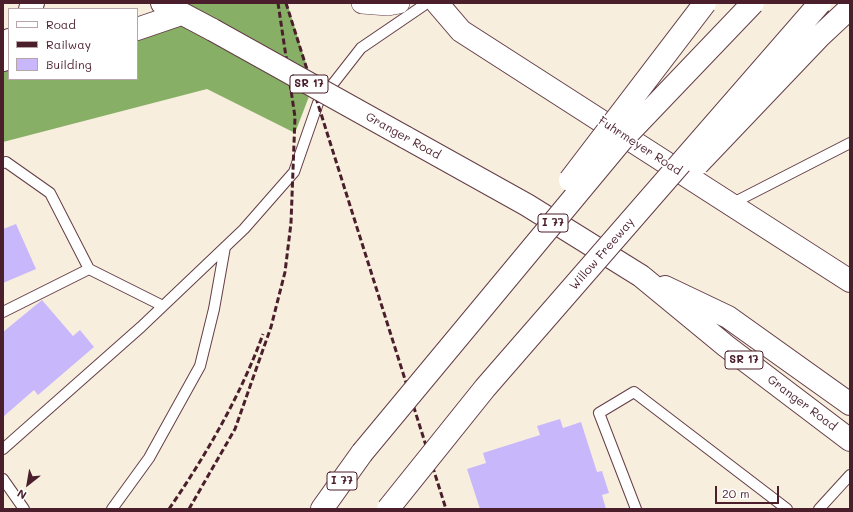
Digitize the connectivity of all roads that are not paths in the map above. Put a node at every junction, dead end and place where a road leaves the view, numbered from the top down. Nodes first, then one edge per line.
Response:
1 (162, 3) edge
2 (362, 3) edge
3 (399, 3) edge
4 (427, 3) edge
5 (437, 3) edge
6 (705, 3) edge
7 (753, 3) edge
8 (820, 3) edge
9 (179, 8) edge
10 (850, 8) edge
11 (138, 28) edge
12 (850, 143) edge
13 (3, 163) edge
14 (731, 204) junction
15 (225, 247) junction
16 (89, 269) junction
17 (640, 276) junction
18 (850, 281) edge
19 (163, 306) junction
20 (3, 312) edge
21 (485, 388) junction
22 (850, 404) edge
23 (850, 440) edge
24 (3, 449) edge
25 (362, 453) junction
26 (850, 475) edge
27 (3, 479) edge
28 (24, 509) edge
29 (112, 509) edge
30 (322, 509) edge
31 (388, 509) edge
32 (636, 509) edge
33 (788, 509) edge
34 (819, 509) edge

1 - 9 main road, Granger Road / SR 17
2 - 3 street
4 - 15 lane
5 - 14 main road, Fuhrmeyer Road
6 - 25 main road, bridge
7 - 25 main road, I 77, bridge
8 - 21 main road, Willow Freeway, bridge
9 - 11 main road
9 - 17 main road, Granger Road / SR 17, bridge
10 - 21 main road, bridge
12 - 14 lane
13 - 16 lane
14 - 18 main road, Fuhrmeyer Road
15 - 19 lane
15 - 29 lane
16 - 19 lane
16 - 20 lane
17 - 22 main road, Granger Road / SR 17
17 - 23 main road, Granger Road / SR 17
19 - 24 lane
21 - 31 main road, Willow Freeway, bridge
25 - 30 main road, I 77
26 - 34 lane
27 - 28 lane
32 - 33 lane

